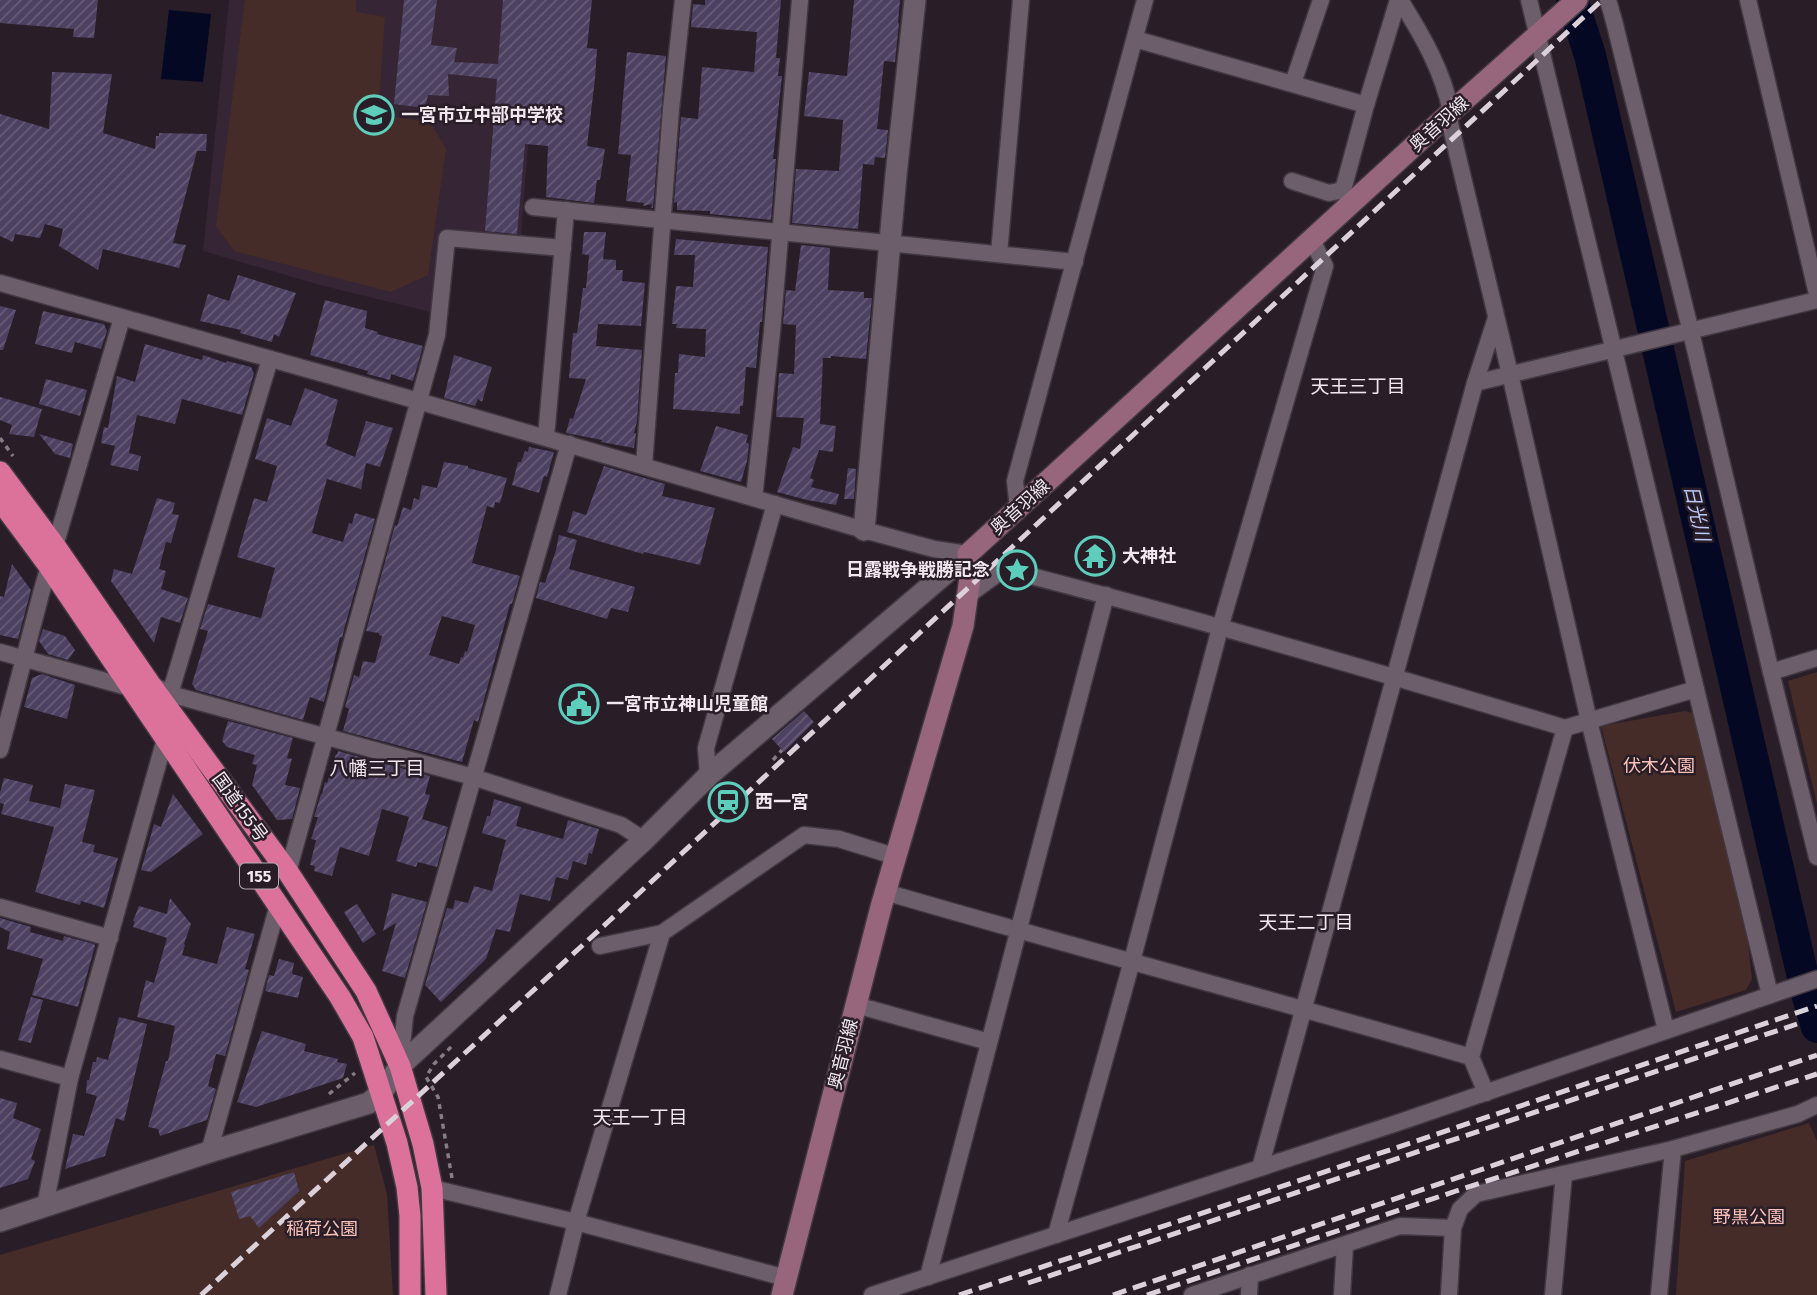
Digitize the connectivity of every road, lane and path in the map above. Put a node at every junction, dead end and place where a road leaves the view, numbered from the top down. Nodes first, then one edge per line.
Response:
1 (683, 0) edge
2 (800, 0) edge
3 (915, 0) edge
4 (1021, 0) edge
5 (1145, 0) edge
6 (1321, 0) edge
7 (1399, 0) edge
8 (1529, 0) edge
9 (1577, 0) edge
10 (1608, 0) edge
11 (1748, 0) edge
12 (1539, 33) junction
13 (1135, 39) junction
14 (1293, 83) junction
15 (1366, 105) junction
16 (1450, 114) junction
17 (1292, 181) dead end
18 (1347, 197) junction
19 (533, 207) dead end
20 (566, 210) junction
21 (663, 220) junction
22 (781, 232) junction
23 (1312, 240) junction
24 (890, 243) junction
25 (563, 248) junction
26 (999, 254) junction
27 (1075, 262) junction
28 (0, 283) edge
29 (1817, 294) edge
30 (1817, 300) edge
31 (122, 317) junction
32 (1496, 318) junction
33 (1686, 333) junction
34 (1616, 349) junction
35 (270, 359) junction
36 (1510, 374) junction
37 (1475, 383) junction
38 (419, 401) junction
39 (545, 437) junction
40 (569, 444) junction
41 (644, 466) junction
42 (0, 472) edge
43 (754, 498) junction
44 (0, 500) edge
45 (775, 504) junction
46 (1018, 509) junction
47 (864, 530) junction
48 (968, 554) junction
49 (52, 556) junction
50 (1106, 595) junction
51 (967, 596) junction
52 (1220, 628) junction
53 (0, 652) edge
54 (1817, 658) edge
55 (24, 659) junction
56 (1771, 672) junction
57 (1395, 677) junction
58 (141, 686) junction
59 (1696, 690) junction
60 (170, 694) junction
61 (1589, 721) junction
62 (1565, 729) junction
63 (326, 736) junction
64 (165, 739) junction
65 (0, 750) edge
66 (782, 750) dead end
67 (773, 760) dead end
68 (473, 776) junction
69 (708, 776) junction
70 (644, 840) junction
71 (897, 857) junction
72 (1817, 857) edge
73 (288, 872) junction
74 (886, 892) junction
75 (278, 905) junction
76 (0, 907) edge
77 (1017, 931) junction
78 (662, 933) junction
79 (110, 938) junction
80 (600, 946) dead end
81 (1132, 961) junction
82 (1817, 979) edge
83 (1773, 994) junction
84 (856, 1004) junction
85 (1305, 1008) junction
86 (1666, 1031) junction
87 (989, 1042) junction
88 (453, 1046) dead end
89 (1471, 1057) junction
90 (0, 1059) edge
91 (400, 1066) junction
92 (70, 1078) junction
93 (382, 1092) junction
94 (1486, 1093) junction
95 (1817, 1105) edge
96 (1673, 1149) junction
97 (209, 1152) junction
98 (1260, 1168) junction
99 (1564, 1174) junction
100 (432, 1188) junction
101 (454, 1193) junction
102 (45, 1206) junction
103 (0, 1221) edge
104 (576, 1222) junction
105 (1453, 1228) junction
106 (1056, 1235) junction
107 (1345, 1245) junction
108 (1250, 1275) junction
109 (928, 1277) junction
110 (784, 1287) edge
111 (410, 1295) edge
112 (436, 1295) edge
113 (558, 1295) edge
114 (872, 1295) edge
115 (1192, 1295) edge
116 (1249, 1295) edge
117 (1342, 1295) edge
118 (1449, 1295) edge
119 (1553, 1295) edge
120 (1659, 1295) edge

1 - 21 street
2 - 22 street
3 - 24 street
4 - 26 street
5 - 13 street
6 - 14 street
7 - 15 street
7 - 16 street
8 - 12 street
9 - 12 main road, 奥音羽線
10 - 33 street
11 - 29 street
12 - 16 main road, 奥音羽線
12 - 34 street
13 - 14 street
13 - 27 street
14 - 15 street
15 - 18 street
16 - 18 main road, 奥音羽線
16 - 32 street
17 - 18 street
18 - 23 main road, 奥音羽線
19 - 20 street
20 - 21 street
20 - 25 street
21 - 22 street
21 - 41 street
22 - 24 street
22 - 43 street
23 - 46 main road, 奥音羽線
23 - 52 street
24 - 26 street
24 - 47 street
25 - 38 street
25 - 39 street
26 - 27 street
27 - 46 street
28 - 31 street
30 - 33 street
31 - 35 street
31 - 49 street
32 - 36 street
32 - 37 street
33 - 34 street
33 - 56 street
34 - 36 street
34 - 59 street
35 - 38 street
35 - 60 street
36 - 37 street
36 - 61 street
37 - 57 street
38 - 39 street
38 - 63 street
39 - 40 street
40 - 41 street
40 - 68 street
41 - 43 street
42 - 49 highway, 国道155号 / 155
43 - 45 street
44 - 49 highway, 国道155号 / 155
45 - 47 street
45 - 69 street
46 - 48 main road, 奥音羽線
47 - 48 street
48 - 51 main road, 奥音羽線
48 - 69 street
49 - 55 street
49 - 58 highway, 国道155号 / 155
50 - 51 street
50 - 52 street
50 - 77 street
51 - 71 main road, 奥音羽線
52 - 57 street
52 - 81 street
53 - 55 street
54 - 56 street
55 - 58 street
55 - 65 street
56 - 72 street
57 - 62 street
57 - 85 street
58 - 60 street
58 - 64 highway, 国道155号 / 155
58 - 73 highway, 国道155号 / 155
59 - 61 street
59 - 83 street
60 - 63 street
61 - 62 street
61 - 86 street
62 - 89 street
63 - 68 street
63 - 73 street
64 - 75 highway, 国道155号 / 155
64 - 79 street
66 - 67 path
68 - 70 street
68 - 91 street
69 - 70 street
70 - 91 street
71 - 74 main road, 奥音羽線
71 - 78 street
73 - 91 highway, 国道155号 / 155
74 - 77 street
74 - 84 main road, 奥音羽線
75 - 93 highway, 国道155号 / 155
75 - 97 street
76 - 79 street
77 - 81 street
77 - 87 street
78 - 80 street
78 - 104 street
79 - 92 street
81 - 85 street
81 - 106 street
82 - 83 street
83 - 86 street
84 - 87 street
84 - 110 main road, 奥音羽線
85 - 89 street
85 - 98 street
86 - 94 street
87 - 109 street
88 - 101 path
89 - 94 street
90 - 92 street
91 - 93 street
91 - 100 highway, 国道155号 / 155
92 - 102 street
93 - 97 street
93 - 111 highway, 国道155号 / 155
94 - 98 street
95 - 96 street
96 - 99 street
96 - 120 street
97 - 102 street
98 - 106 street
99 - 105 street
99 - 119 street
100 - 101 street
100 - 112 highway, 国道155号 / 155
101 - 104 street
102 - 103 street
104 - 110 street
104 - 113 street
105 - 107 street
105 - 118 street
106 - 109 street
107 - 108 street
107 - 117 street
108 - 115 street
108 - 116 street
109 - 114 street

